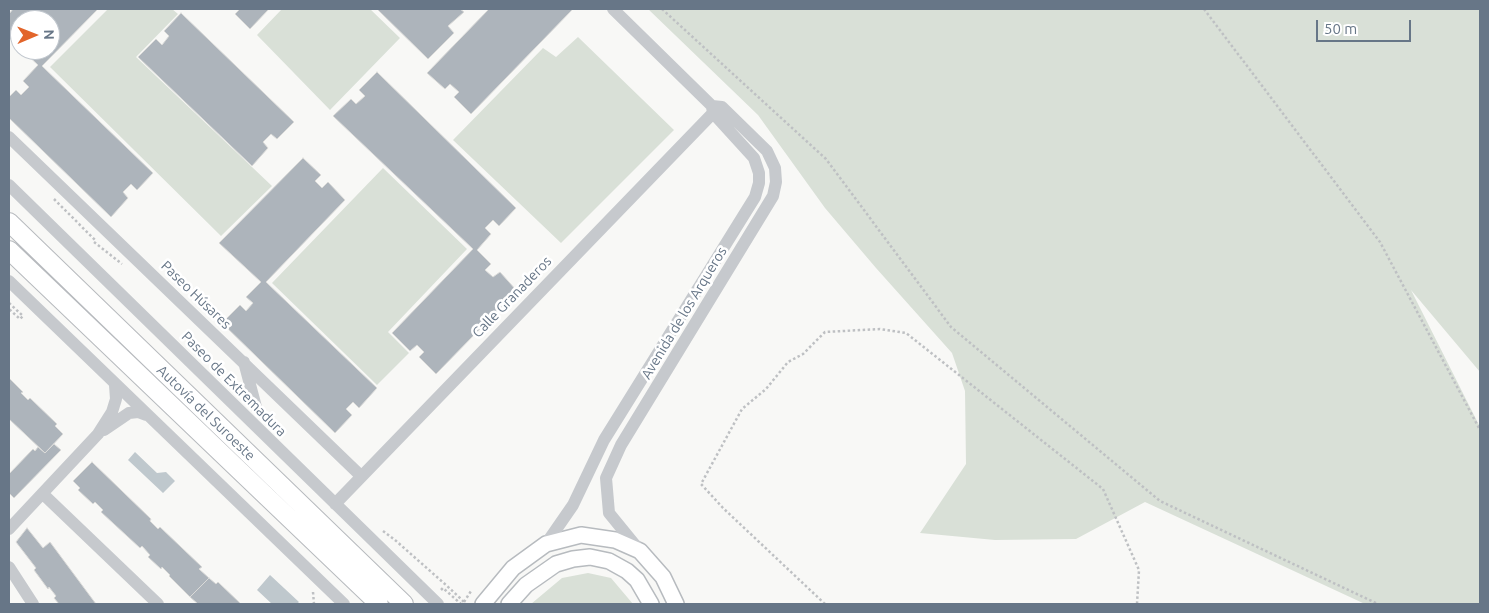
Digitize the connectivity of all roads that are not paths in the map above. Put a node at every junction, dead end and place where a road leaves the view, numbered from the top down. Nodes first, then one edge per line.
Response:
1 (612, 9) edge
2 (713, 110) junction
3 (9, 137) edge
4 (9, 185) edge
5 (9, 222) edge
6 (9, 250) edge
7 (9, 281) edge
8 (244, 362) junction
9 (115, 385) junction
10 (256, 407) dead end
11 (147, 415) junction
12 (98, 434) junction
13 (361, 476) junction
14 (43, 494) junction
15 (335, 504) junction
16 (9, 529) edge
17 (546, 544) junction
18 (640, 551) junction
19 (9, 567) edge
20 (441, 600) edge
21 (33, 604) edge
22 (158, 604) edge
23 (344, 604) edge
24 (379, 604) edge
25 (404, 604) edge
26 (483, 604) edge
27 (509, 604) edge
28 (651, 604) edge
29 (676, 604) edge

1 - 2 street, Avenida de los Arqueros
2 - 13 street, Calle Granaderos
2 - 17 street, Avenida de los Arqueros
2 - 18 street, Avenida de los Arqueros
3 - 8 street, Paseo Húsares
4 - 15 street, Paseo de Extremadura
5 - 25 highway, Autovía del Suroeste
6 - 24 highway, Autovía del Suroeste
7 - 9 street
8 - 10 street
8 - 13 street, Paseo Húsares
9 - 11 street
9 - 12 street
11 - 12 street
11 - 23 street
12 - 14 street
13 - 15 street, Calle Granaderos
14 - 16 street
14 - 22 street
15 - 20 street, Paseo de Extremadura
17 - 18 main road
17 - 26 main road
18 - 29 main road
19 - 21 street
27 - 28 main road

